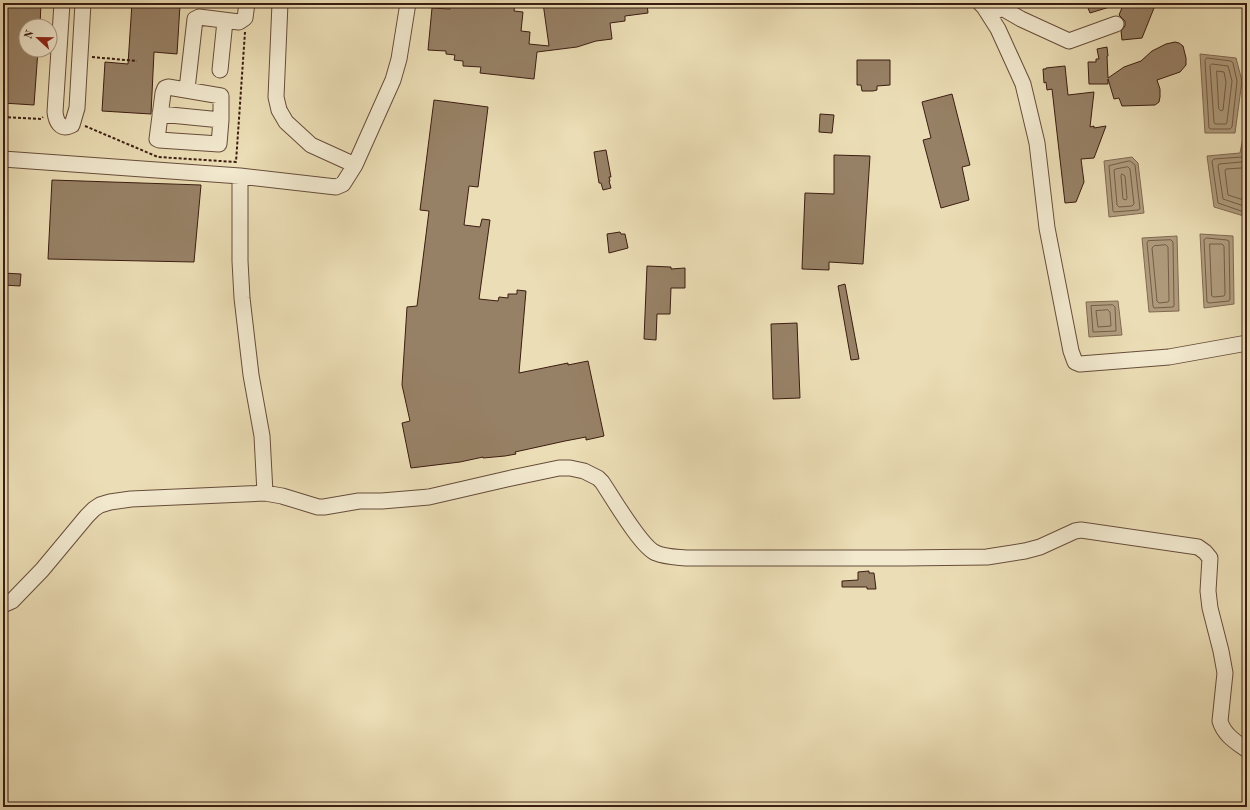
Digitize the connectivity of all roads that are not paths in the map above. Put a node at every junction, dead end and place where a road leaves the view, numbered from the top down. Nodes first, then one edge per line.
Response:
1 (62, 3) edge
2 (83, 3) edge
3 (247, 3) edge
4 (280, 3) edge
5 (408, 3) edge
6 (984, 9) edge
7 (225, 21) junction
8 (1116, 24) dead end
9 (220, 70) dead end
10 (187, 90) junction
11 (160, 114) junction
12 (221, 120) junction
13 (3, 159) edge
14 (355, 165) junction
15 (240, 176) junction
16 (1247, 343) edge
17 (265, 493) junction
18 (3, 605) edge
19 (1247, 750) edge

1 - 2 street
3 - 7 street
4 - 14 street
5 - 14 street
6 - 8 street
6 - 16 street
7 - 9 street
7 - 10 street
10 - 11 street
10 - 12 street
11 - 12 street
11 - 12 street
13 - 15 street
14 - 15 street
15 - 17 street
17 - 18 street
17 - 19 street

